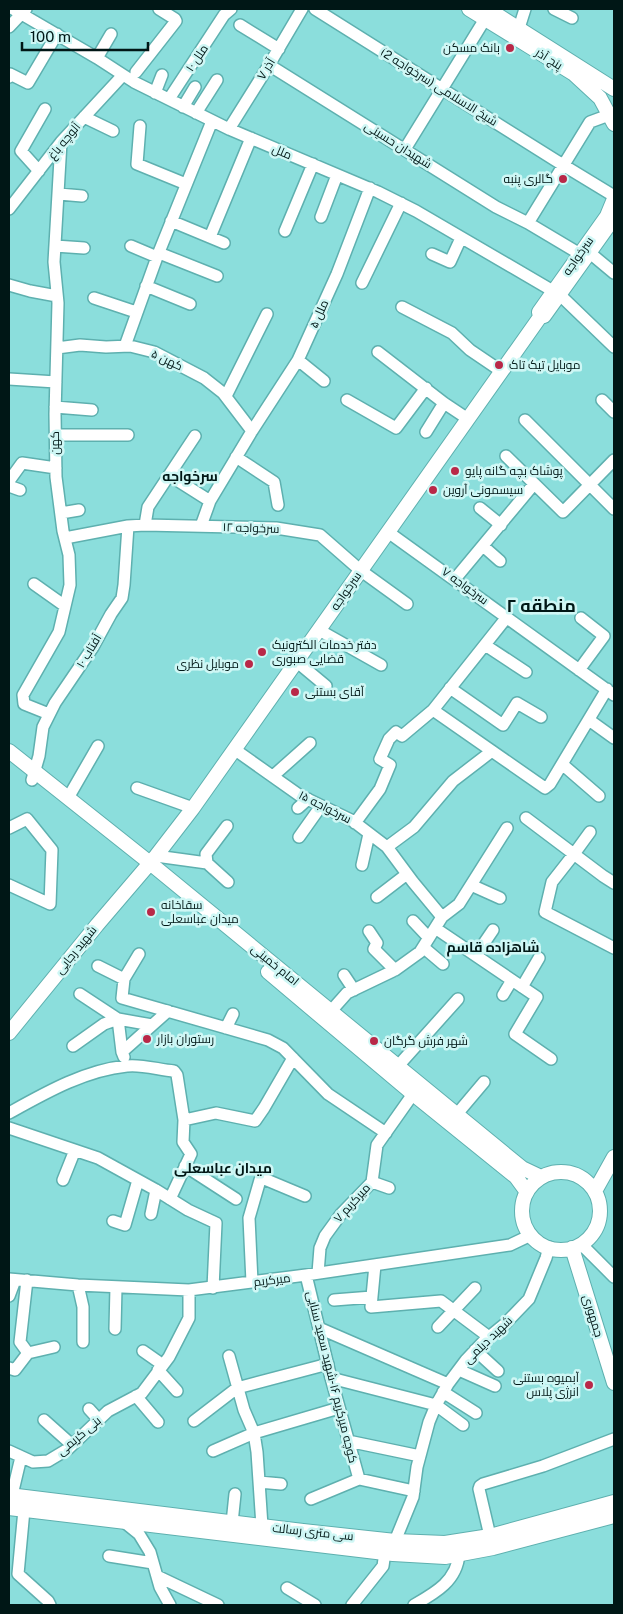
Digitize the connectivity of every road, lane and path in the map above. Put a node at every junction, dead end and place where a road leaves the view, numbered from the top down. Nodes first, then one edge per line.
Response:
1 (159, 9) edge
2 (302, 9) edge
3 (315, 9) edge
4 (468, 9) edge
5 (525, 9) edge
6 (554, 9) edge
7 (21, 10) edge
8 (228, 12) edge
9 (487, 14) edge
10 (505, 14) edge
11 (572, 18) dead end
12 (240, 25) dead end
13 (9, 28) edge
14 (519, 28) junction
15 (57, 34) junction
16 (111, 34) dead end
17 (279, 49) junction
18 (98, 58) junction
19 (269, 65) junction
20 (136, 72) dead end
21 (123, 74) junction
22 (162, 75) dead end
23 (9, 77) edge
24 (217, 80) dead end
25 (195, 87) dead end
26 (442, 89) junction
27 (614, 89) edge
28 (155, 93) junction
29 (168, 99) junction
30 (183, 106) junction
31 (45, 109) dead end
32 (196, 113) junction
33 (84, 117) junction
34 (612, 120) edge
35 (212, 121) junction
36 (140, 126) dead end
37 (229, 129) junction
38 (113, 131) dead end
39 (251, 138) junction
40 (61, 142) junction
41 (405, 149) junction
42 (313, 164) junction
43 (563, 165) junction
44 (40, 171) junction
45 (337, 174) junction
46 (186, 184) junction
47 (370, 188) junction
48 (59, 194) junction
49 (82, 196) dead end
50 (614, 198) edge
51 (11, 202) edge
52 (400, 203) junction
53 (321, 217) dead end
54 (614, 218) edge
55 (171, 221) junction
56 (528, 223) junction
57 (285, 231) dead end
58 (210, 238) junction
59 (461, 238) junction
60 (224, 244) dead end
61 (55, 246) junction
62 (131, 246) dead end
63 (84, 248) dead end
64 (585, 253) junction
65 (432, 254) dead end
66 (158, 255) junction
67 (614, 274) edge
68 (217, 276) dead end
69 (362, 283) dead end
70 (9, 285) edge
71 (146, 286) junction
72 (557, 293) junction
73 (57, 296) junction
74 (94, 298) dead end
75 (190, 304) dead end
76 (402, 307) dead end
77 (136, 312) junction
78 (267, 314) dead end
79 (125, 346) junction
80 (614, 346) edge
81 (57, 348) junction
82 (378, 352) dead end
83 (298, 360) junction
84 (501, 371) junction
85 (9, 379) edge
86 (324, 381) dead end
87 (56, 382) junction
88 (426, 388) junction
89 (226, 396) junction
90 (347, 400) dead end
91 (602, 400) dead end
92 (444, 403) junction
93 (55, 407) junction
94 (92, 410) dead end
95 (614, 412) edge
96 (468, 419) junction
97 (525, 420) dead end
98 (252, 431) junction
99 (426, 432) dead end
100 (55, 434) junction
101 (128, 434) dead end
102 (195, 436) dead end
103 (506, 456) dead end
104 (236, 457) junction
105 (614, 460) edge
106 (56, 468) junction
107 (169, 475) junction
108 (9, 481) edge
109 (534, 484) junction
110 (590, 485) junction
111 (210, 501) junction
112 (278, 505) dead end
113 (480, 508) dead end
114 (614, 509) edge
115 (78, 510) dead end
116 (61, 513) junction
117 (145, 525) junction
118 (501, 525) junction
119 (128, 526) junction
120 (201, 526) junction
121 (388, 532) junction
122 (65, 538) junction
123 (483, 546) junction
124 (500, 561) dead end
125 (360, 570) junction
126 (456, 579) junction
127 (34, 584) dead end
128 (406, 604) dead end
129 (66, 606) junction
130 (507, 618) junction
131 (581, 618) dead end
132 (319, 630) junction
133 (485, 646) junction
134 (296, 661) junction
135 (381, 665) dead end
136 (580, 670) junction
137 (526, 672) dead end
138 (326, 686) dead end
139 (450, 688) junction
140 (612, 691) edge
141 (433, 710) junction
142 (49, 714) junction
143 (541, 717) dead end
144 (589, 720) junction
145 (614, 738) edge
146 (310, 743) dead end
147 (98, 746) dead end
148 (234, 749) junction
149 (9, 751) edge
150 (492, 751) junction
151 (9, 762) edge
152 (562, 764) junction
153 (34, 776) junction
154 (273, 776) junction
155 (136, 788) dead end
156 (599, 796) dead end
157 (68, 798) junction
158 (308, 799) junction
159 (321, 806) junction
160 (193, 808) junction
161 (298, 808) dead end
162 (526, 818) dead end
163 (355, 823) junction
164 (227, 826) dead end
165 (9, 828) edge
166 (507, 828) dead end
167 (590, 832) dead end
168 (370, 834) junction
169 (299, 836) dead end
170 (387, 847) junction
171 (574, 854) junction
172 (150, 863) junction
173 (207, 863) junction
174 (362, 864) dead end
175 (407, 874) junction
176 (228, 882) dead end
177 (614, 883) edge
178 (9, 885) edge
179 (471, 885) junction
180 (377, 897) dead end
181 (500, 898) dead end
182 (442, 917) junction
183 (413, 921) dead end
184 (435, 928) junction
185 (493, 930) dead end
186 (370, 931) dead end
187 (426, 943) junction
188 (614, 948) edge
189 (139, 954) dead end
190 (476, 955) junction
191 (539, 958) dead end
192 (443, 964) dead end
193 (98, 966) dead end
194 (395, 970) junction
195 (344, 975) dead end
196 (124, 979) junction
197 (512, 980) junction
198 (522, 987) junction
199 (354, 990) junction
200 (80, 994) dead end
201 (503, 995) dead end
202 (458, 999) dead end
203 (168, 1011) junction
204 (331, 1012) junction
205 (233, 1014) dead end
206 (118, 1019) junction
207 (152, 1025) junction
208 (11, 1027) edge
209 (226, 1028) junction
210 (73, 1046) dead end
211 (122, 1052) junction
212 (293, 1058) junction
213 (551, 1059) dead end
214 (128, 1065) junction
215 (398, 1066) junction
216 (484, 1082) dead end
217 (413, 1094) junction
218 (9, 1113) edge
219 (457, 1114) junction
220 (184, 1120) junction
221 (9, 1128) edge
222 (386, 1133) junction
223 (75, 1150) junction
224 (612, 1164) edge
225 (185, 1166) junction
226 (541, 1178) junction
227 (63, 1180) dead end
228 (138, 1180) junction
229 (372, 1182) junction
230 (389, 1188) dead end
231 (156, 1190) junction
232 (594, 1191) junction
233 (527, 1192) junction
234 (305, 1196) dead end
235 (170, 1199) junction
236 (236, 1199) dead end
237 (151, 1214) dead end
238 (113, 1221) dead end
239 (531, 1235) junction
240 (577, 1246) junction
241 (549, 1247) junction
242 (375, 1264) junction
243 (312, 1274) junction
244 (614, 1277) edge
245 (12, 1280) edge
246 (28, 1280) junction
247 (252, 1282) junction
248 (78, 1285) junction
249 (116, 1287) junction
250 (213, 1288) junction
251 (475, 1288) dead end
252 (189, 1290) junction
253 (9, 1296) edge
254 (334, 1300) dead end
255 (372, 1302) junction
256 (454, 1310) junction
257 (438, 1327) dead end
258 (319, 1328) junction
259 (115, 1329) dead end
260 (489, 1337) junction
261 (83, 1342) dead end
262 (54, 1347) dead end
263 (475, 1350) junction
264 (143, 1351) dead end
265 (28, 1353) junction
266 (229, 1356) dead end
267 (328, 1364) junction
268 (9, 1368) edge
269 (161, 1368) junction
270 (458, 1370) junction
271 (498, 1371) dead end
272 (331, 1378) junction
273 (614, 1383) edge
274 (495, 1386) dead end
275 (237, 1388) junction
276 (446, 1388) junction
277 (177, 1391) dead end
278 (136, 1396) junction
279 (436, 1405) junction
280 (339, 1408) junction
281 (89, 1409) dead end
282 (476, 1414) dead end
283 (44, 1420) dead end
284 (99, 1420) junction
285 (194, 1421) dead end
286 (158, 1422) dead end
287 (463, 1425) dead end
288 (254, 1433) junction
289 (614, 1439) edge
290 (348, 1441) junction
291 (72, 1445) junction
292 (9, 1451) edge
293 (213, 1451) dead end
294 (420, 1456) junction
295 (21, 1457) junction
296 (358, 1479) junction
297 (259, 1482) junction
298 (281, 1484) dead end
299 (414, 1490) junction
300 (235, 1494) dead end
301 (10, 1499) edge
302 (311, 1499) dead end
303 (614, 1502) edge
304 (24, 1510) junction
305 (614, 1516) edge
306 (123, 1521) junction
307 (232, 1523) junction
308 (262, 1526) junction
309 (490, 1536) junction
310 (302, 1537) junction
311 (395, 1541) junction
312 (385, 1552) junction
313 (459, 1554) junction
314 (109, 1556) dead end
315 (153, 1563) junction
316 (13, 1574) edge
317 (157, 1576) junction
318 (287, 1588) dead end
319 (50, 1605) edge
320 (170, 1605) edge
321 (218, 1605) edge
322 (315, 1605) edge
323 (352, 1605) edge
324 (414, 1605) edge

1 - 20 street
2 - 17 street, آذر ۷
3 - 26 street, شیخ الاسلامی (سرخواجه 2)
4 - 9 main road, پنج آذر
5 - 14 street
6 - 11 street
7 - 13 street
7 - 15 street, ملل
8 - 29 street, ۱۰ ملل
9 - 10 main road, پنج آذر
9 - 26 street
9 - 34 main road, پنج آذر
10 - 14 main road, پنج آذر
12 - 17 street
14 - 27 main road, پنج آذر
15 - 18 street, ملل
15 - 23 street
16 - 18 street
17 - 19 street, آذر ۷
18 - 21 street, ملل
19 - 37 street, آذر ۷
19 - 41 street, شهیدان حسینی
21 - 28 street, ملل
21 - 33 street, آلوچه باغ
22 - 28 street
24 - 32 street
25 - 30 street
26 - 41 street
26 - 43 street, شیخ الاسلامی (سرخواجه 2)
28 - 29 street, ملل
29 - 30 street, ملل
30 - 32 street, ملل
31 - 44 street
32 - 35 street, ملل
33 - 38 street
33 - 40 street, آلوچه باغ
34 - 43 street
35 - 37 street, ملل
35 - 46 street
36 - 46 street
37 - 39 street, ملل
39 - 42 street, ملل
39 - 58 street
40 - 44 street, آلوچه باغ
40 - 48 street, کهن
41 - 56 street, شهیدان حسینی
42 - 45 street, ملل
42 - 57 street
43 - 50 street, شیخ الاسلامی (سرخواجه 2)
43 - 56 street
44 - 51 street, آلوچه باغ
45 - 47 street, ملل
45 - 53 street
46 - 55 street
47 - 52 street, ملل
47 - 83 street, ملل ۵
48 - 49 street
48 - 61 street, کهن
50 - 64 main road, سرخواجه
52 - 59 street, ملل
52 - 69 street
54 - 64 main road, سرخواجه
55 - 58 street
55 - 66 street
56 - 64 street, شهیدان حسینی
58 - 60 street
59 - 65 street
59 - 72 street, ملل
61 - 63 street
61 - 73 street, کهن
62 - 66 street
64 - 67 street, شهیدان حسینی
64 - 72 main road, سرخواجه
66 - 68 street
66 - 71 street
70 - 73 street
71 - 75 street
71 - 77 street
72 - 80 street, ملل
72 - 84 main road, سرخواجه
73 - 81 street, کهن
74 - 77 street
76 - 84 street
77 - 79 street
78 - 89 street
79 - 81 street, ۵ کهن
79 - 89 street, ۵ کهن
81 - 87 street, کهن
82 - 88 street
83 - 86 street
83 - 98 street, ملل ۵
84 - 96 main road, سرخواجه
85 - 87 street
87 - 93 street, کهن
88 - 90 street
88 - 92 street
89 - 98 street, ۵ کهن
91 - 95 street
92 - 96 street
92 - 99 street
93 - 94 street
93 - 100 street, کهن
96 - 121 main road, سرخواجه
97 - 110 street
98 - 104 street, ملل ۵
100 - 101 street
100 - 106 street, کهن
102 - 107 street
103 - 109 street
104 - 111 street, ملل ۵
104 - 112 street
105 - 110 street
106 - 108 street
106 - 116 street, کهن
107 - 111 street
107 - 117 street
109 - 110 street
109 - 118 street
110 - 114 street
111 - 120 street, ملل ۵
113 - 118 street
115 - 116 street
116 - 122 street, کهن
117 - 119 street, ۱۲ سرخواجه
117 - 120 street, ۱۲ سرخواجه
118 - 123 street
119 - 122 street, ۱۲ سرخواجه
119 - 142 street, ۱۰ آفتاب
120 - 125 street, ۱۲ سرخواجه
121 - 125 main road, سرخواجه
121 - 126 street, سرخواجه ۷
122 - 129 street, کهن
123 - 124 street
123 - 126 street
125 - 128 street, ۱۲ سرخواجه
125 - 132 main road, سرخواجه
126 - 130 street, سرخواجه ۷
127 - 129 street
129 - 142 street, کهن
130 - 133 street
130 - 136 street, سرخواجه ۷
131 - 136 street
132 - 134 main road, سرخواجه
132 - 135 street
133 - 137 street
133 - 139 street
134 - 138 street
134 - 148 main road, سرخواجه
136 - 140 street, سرخواجه ۷
139 - 141 street
139 - 143 street
140 - 144 street
141 - 150 street
141 - 163 street
142 - 153 street, ۱۰ آفتاب
144 - 145 street
144 - 152 street
146 - 154 street
147 - 157 street
148 - 154 street, سرخواجه ۱۵
148 - 160 main road, سرخواجه
149 - 153 main road, امام خمینی
150 - 152 street
150 - 170 street
151 - 153 main road, امام خمینی
152 - 156 street
153 - 157 main road, امام خمینی
153 - 172 main road, امام خمینی
154 - 158 street, سرخواجه ۱۵
155 - 160 street
157 - 172 main road, امام خمینی
158 - 159 street, سرخواجه ۱۵
158 - 161 street
159 - 163 street, سرخواجه ۱۵
159 - 169 street
160 - 172 main road, سرخواجه
162 - 171 street
163 - 168 street, سرخواجه ۱۵
164 - 173 street
165 - 178 street
166 - 179 street
167 - 171 street
168 - 170 street, سرخواجه ۱۵
168 - 174 street
170 - 175 street, سرخواجه ۱۵
171 - 177 street
171 - 188 street
172 - 173 street
172 - 204 main road, امام خمینی
172 - 208 main road, شهید رجایی
172 - 217 main road, امام خمینی
173 - 176 street
175 - 180 street
175 - 182 street, سرخواجه ۱۵
179 - 181 street
179 - 182 street
182 - 184 street
183 - 187 street
184 - 187 street
184 - 190 street
185 - 190 street
186 - 194 street
187 - 192 street
187 - 194 street
189 - 196 street
190 - 197 street
191 - 198 street
193 - 196 street
194 - 199 street
195 - 199 street
196 - 203 street
197 - 198 street
197 - 201 street
198 - 213 street
199 - 204 street
200 - 206 street
202 - 215 street
203 - 207 street
203 - 209 street
204 - 215 main road, امام خمینی
205 - 209 street
206 - 207 street
206 - 210 street
206 - 211 street
207 - 211 street
209 - 212 street
211 - 214 street
212 - 220 street
212 - 222 street
214 - 218 street
214 - 220 street
215 - 219 main road, امام خمینی
216 - 219 street
217 - 222 street, ۷ میرکریم
217 - 233 main road, امام خمینی
219 - 226 main road, امام خمینی
220 - 225 street
221 - 223 street
222 - 229 street, ۷ میرکریم
223 - 227 street
223 - 228 street
224 - 232 main road
225 - 235 street
225 - 236 street
226 - 232 main road
226 - 233 main road
228 - 231 street
228 - 238 street
229 - 230 street
229 - 243 street, ۷ میرکریم
231 - 235 street
231 - 237 street
232 - 240 main road
233 - 239 main road
234 - 247 street
235 - 250 street
239 - 241 main road
239 - 242 street, میرکریم
240 - 241 main road
240 - 244 street
240 - 273 main road, جمهوری
241 - 260 street, شهید دیلمی
242 - 243 street, میرکریم
242 - 255 street
243 - 247 street, میرکریم
243 - 258 street, کوچه میرکریم ۱۶-شهید سعید سنایی
245 - 246 street, میرکریم
245 - 253 street
246 - 248 street, میرکریم
246 - 265 street
247 - 250 street, میرکریم
248 - 249 street, میرکریم
248 - 261 street
249 - 252 street, میرکریم
249 - 259 street
250 - 252 street, میرکریم
251 - 256 street
252 - 269 street, بنی کریمی
254 - 255 street
255 - 256 street
256 - 257 street
256 - 260 street
258 - 267 street, کوچه میرکریم ۱۶-شهید سعید سنایی
258 - 276 street
260 - 263 street, شهید دیلمی
262 - 265 street
263 - 270 street, شهید دیلمی
263 - 271 street
264 - 269 street
265 - 268 street
266 - 275 street
267 - 272 street, کوچه میرکریم ۱۶-شهید سعید سنایی
267 - 275 street
269 - 277 street
269 - 278 street, بنی کریمی
270 - 274 street
270 - 276 street, شهید دیلمی
272 - 279 street
272 - 280 street, کوچه میرکریم ۱۶-شهید سعید سنایی
275 - 285 street
275 - 288 street
276 - 279 street, شهید دیلمی
276 - 282 street
278 - 284 street, بنی کریمی
278 - 286 street
279 - 287 street
279 - 294 street, شهید دیلمی
280 - 288 street
280 - 290 street, کوچه میرکریم ۱۶-شهید سعید سنایی
281 - 284 street
283 - 291 street
284 - 291 street, بنی کریمی
288 - 293 street
288 - 297 street
289 - 309 street
290 - 294 street
290 - 296 street, کوچه میرکریم ۱۶-شهید سعید سنایی
291 - 295 street, بنی کریمی
292 - 295 street, بنی کریمی
294 - 299 street, شهید دیلمی
295 - 301 street
296 - 299 street
296 - 302 street
297 - 298 street
297 - 308 street
299 - 311 street, شهید دیلمی
300 - 307 street
301 - 304 main road, سی متری رسالت
301 - 307 main road, سی متری رسالت
303 - 309 main road, سی متری رسالت
304 - 306 main road, سی متری رسالت
304 - 316 street
305 - 313 main road, سی متری رسالت
306 - 310 main road, سی متری رسالت
306 - 315 street
307 - 308 main road, سی متری رسالت
308 - 310 main road, سی متری رسالت
309 - 311 main road, سی متری رسالت
310 - 311 main road, سی متری رسالت
310 - 312 main road, سی متری رسالت
312 - 313 main road, سی متری رسالت
312 - 323 street
313 - 324 street
314 - 315 street
315 - 317 street
316 - 319 street
317 - 320 street
317 - 321 street
318 - 322 street

